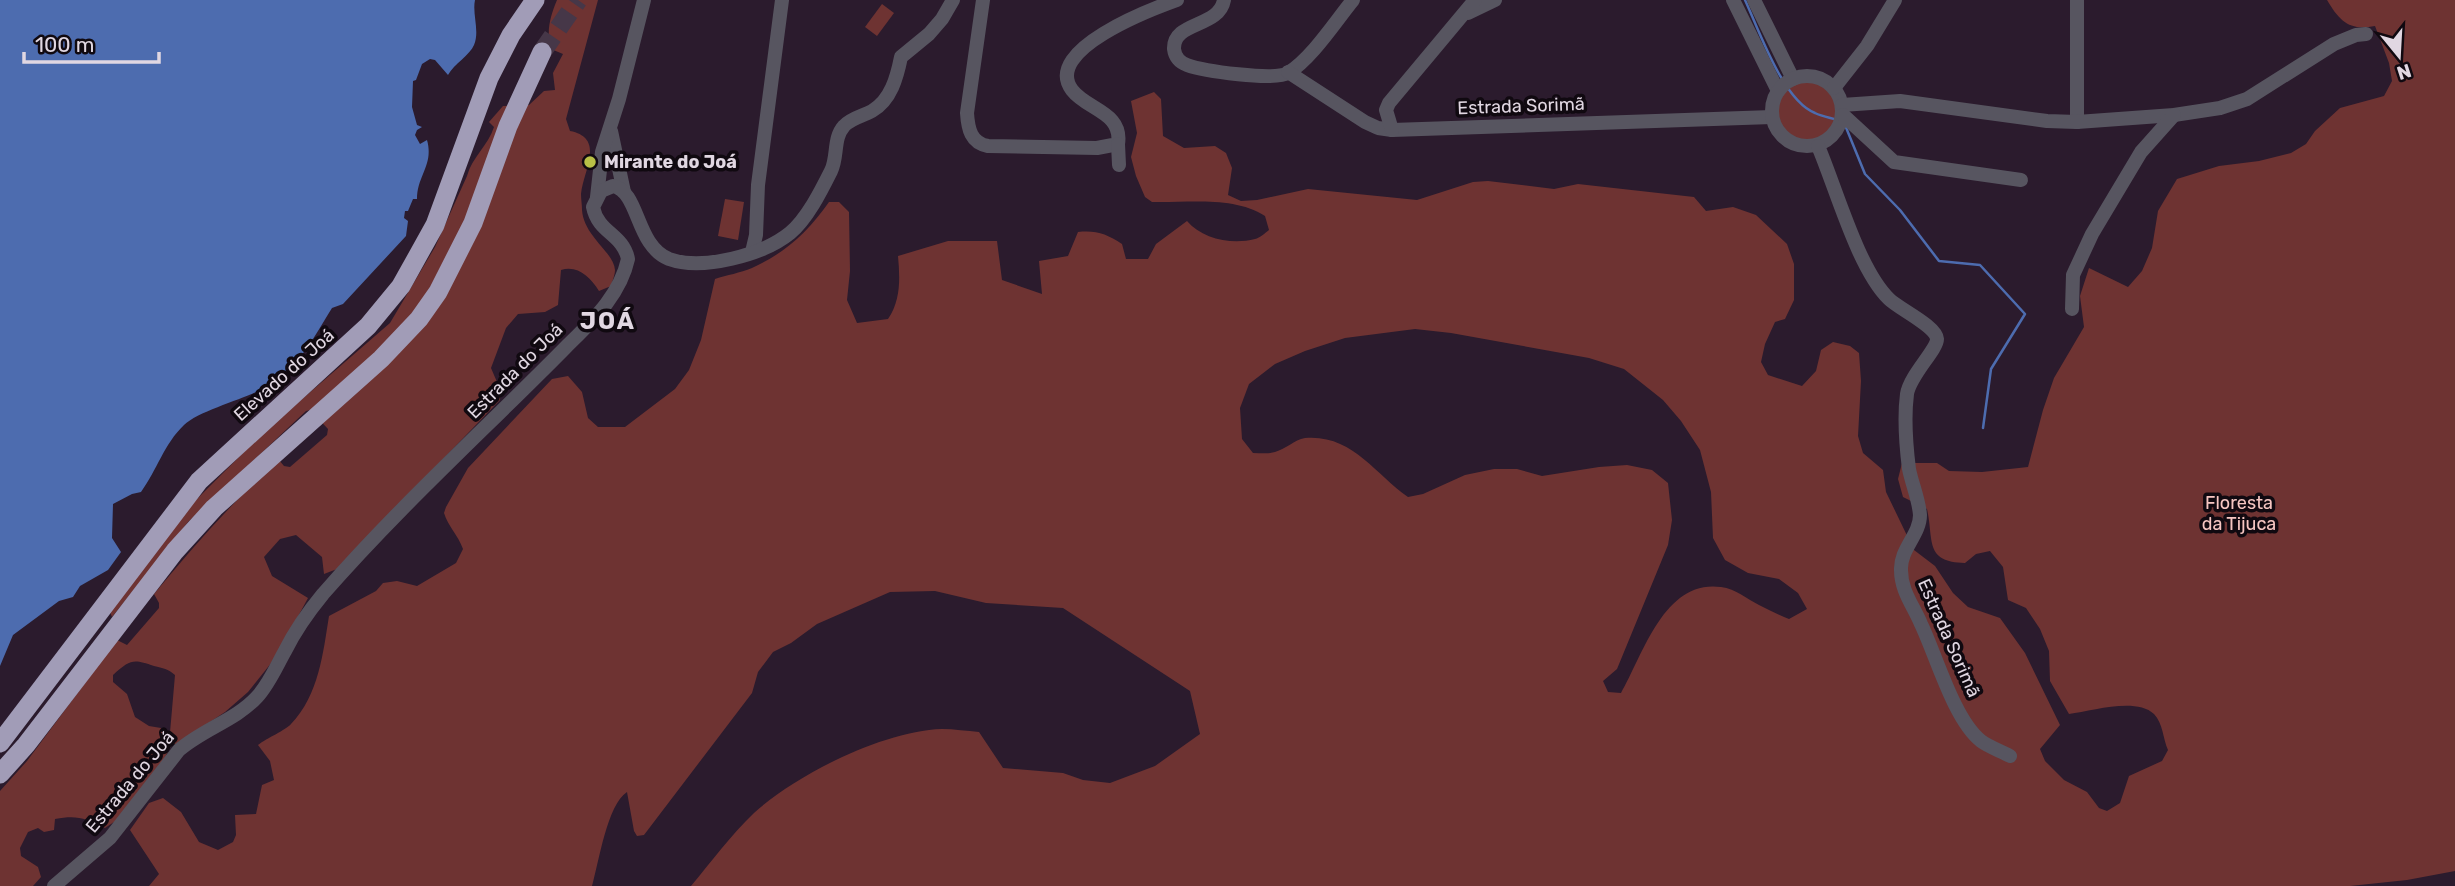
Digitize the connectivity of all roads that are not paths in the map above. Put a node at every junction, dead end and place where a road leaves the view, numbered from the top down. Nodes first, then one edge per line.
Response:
1 (534, 0) edge
2 (644, 0) edge
3 (782, 0) edge
4 (953, 0) edge
5 (983, 0) edge
6 (1177, 0) edge
7 (1224, 0) edge
8 (1353, 0) edge
9 (1475, 0) edge
10 (1495, 0) edge
11 (1733, 0) edge
12 (1754, 0) edge
13 (1895, 0) edge
14 (2077, 0) edge
15 (1464, 14) junction
16 (2366, 34) dead end
17 (542, 52) tunnel mouth
18 (1288, 72) junction
19 (1785, 85) junction
20 (1834, 88) junction
21 (2174, 114) junction
22 (1842, 115) junction
23 (1772, 117) junction
24 (2077, 122) junction
25 (610, 130) junction
26 (1392, 130) junction
27 (1118, 144) junction
28 (1818, 145) junction
29 (1119, 165) dead end
30 (2021, 180) dead end
31 (624, 192) junction
32 (597, 197) junction
33 (752, 252) junction
34 (2072, 309) dead end
35 (0, 734) edge
36 (0, 743) edge
37 (2010, 756) dead end
38 (0, 774) edge
39 (54, 886) edge

1 - 35 highway, Elevado do Joá
1 - 36 highway, Elevado do Joá
2 - 25 street
3 - 33 street
4 - 33 street
5 - 27 street
6 - 27 street
7 - 18 street
8 - 18 street
9 - 15 street
10 - 15 street
11 - 19 street
12 - 19 street
13 - 20 street
14 - 24 street
15 - 26 street
16 - 21 street
17 - 38 highway
18 - 26 street, Estrada Sorimã
19 - 20 street
19 - 23 street
20 - 22 street
21 - 24 street
21 - 34 street
22 - 24 street
22 - 28 street
22 - 30 street
23 - 26 street, Estrada Sorimã
23 - 28 street
25 - 31 street
25 - 32 street
27 - 29 street
28 - 37 street, Estrada Sorimã
31 - 32 street
31 - 33 street
32 - 39 street, Estrada do Joá

